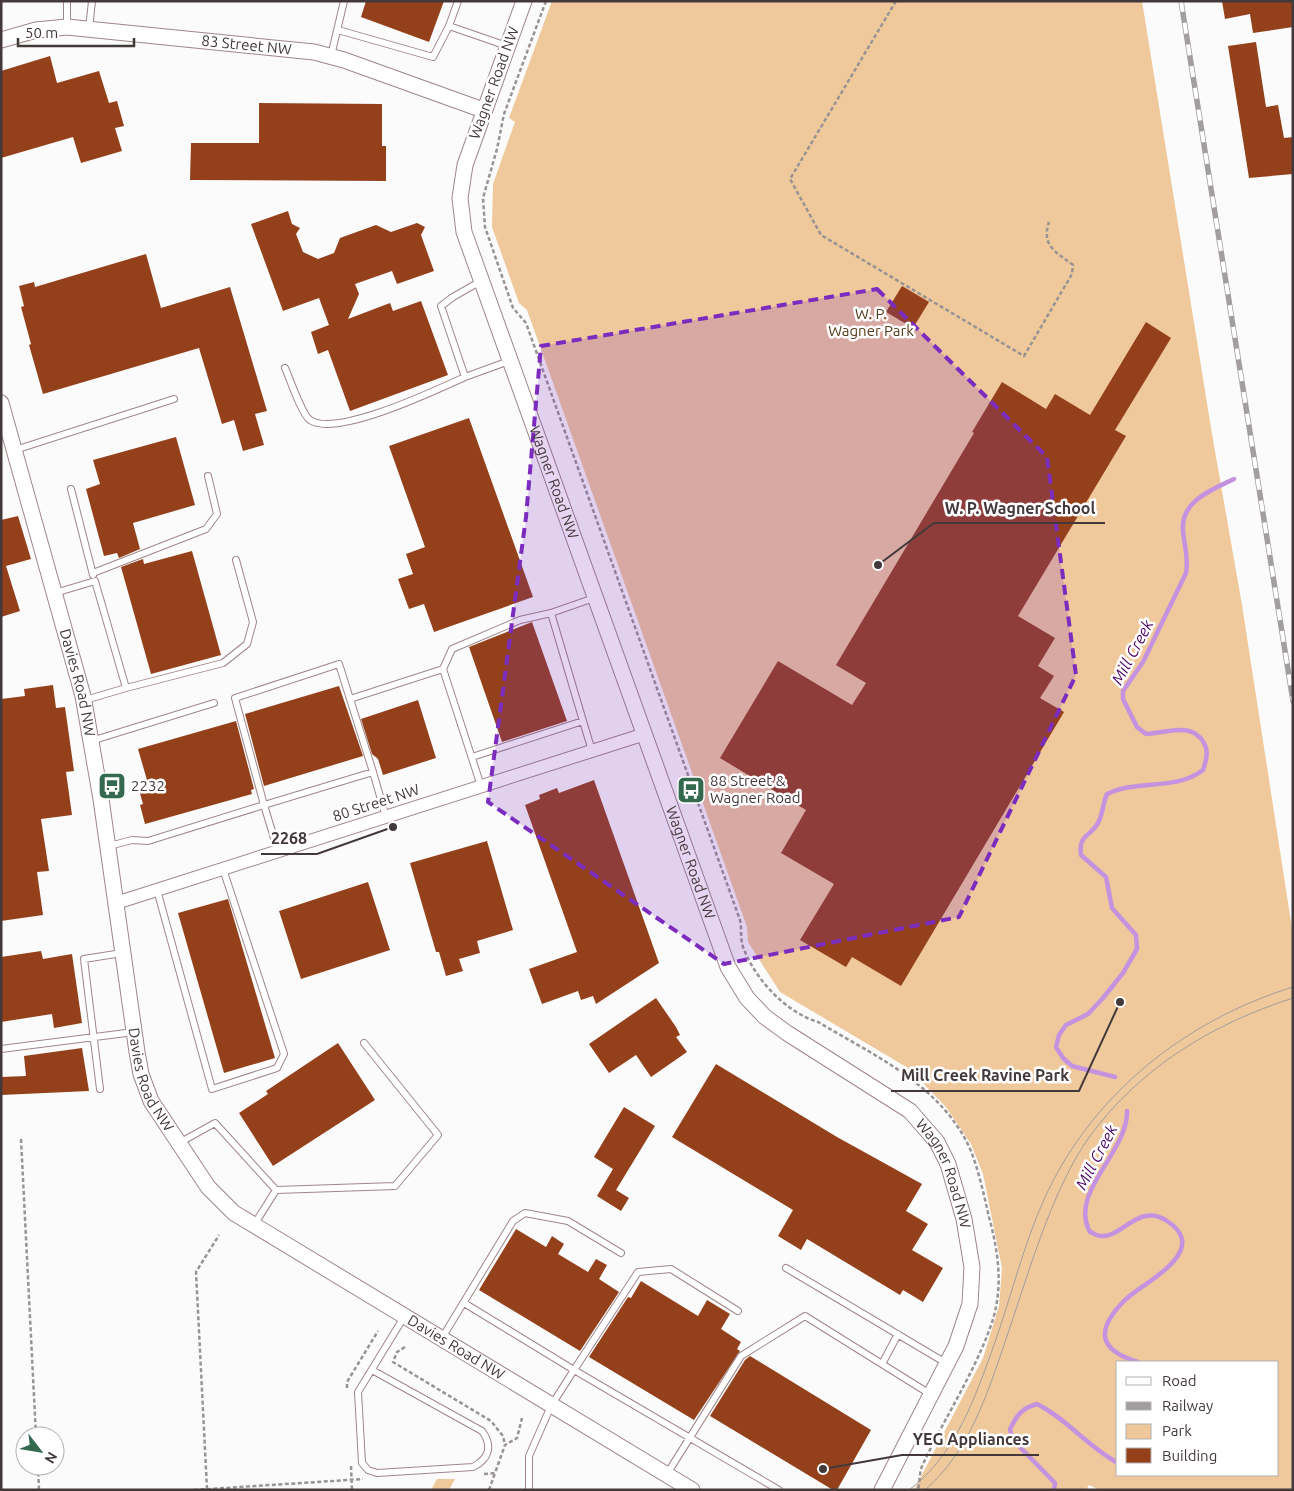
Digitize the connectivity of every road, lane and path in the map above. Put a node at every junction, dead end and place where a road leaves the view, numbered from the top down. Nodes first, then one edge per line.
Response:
1 (67, 1) edge
2 (92, 1) edge
3 (344, 1) edge
4 (458, 1) edge
5 (524, 1) edge
6 (546, 1) edge
7 (896, 1) edge
8 (449, 26) junction
9 (67, 27) junction
10 (89, 29) junction
11 (338, 30) junction
12 (1, 40) edge
13 (507, 46) junction
14 (331, 56) junction
15 (483, 110) junction
16 (1049, 222) dead end
17 (481, 282) junction
18 (511, 360) junction
19 (285, 368) dead end
20 (465, 377) junction
21 (174, 399) dead end
22 (1, 403) edge
23 (15, 450) junction
24 (208, 476) dead end
25 (71, 489) dead end
26 (236, 560) dead end
27 (93, 573) junction
28 (95, 581) junction
29 (55, 593) junction
30 (596, 598) junction
31 (551, 613) junction
32 (443, 669) junction
33 (126, 688) junction
34 (350, 699) junction
35 (84, 700) junction
36 (214, 703) dead end
37 (583, 721) junction
38 (646, 734) junction
39 (91, 741) junction
40 (592, 752) junction
41 (472, 757) junction
42 (373, 772) junction
43 (481, 786) junction
44 (264, 805) junction
45 (386, 817) junction
46 (107, 847) junction
47 (278, 851) junction
48 (223, 869) junction
49 (157, 890) junction
50 (116, 903) junction
51 (122, 953) junction
52 (134, 1032) junction
53 (94, 1037) junction
54 (364, 1043) dead end
55 (1, 1050) edge
56 (100, 1089) dead end
57 (21, 1140) dead end
58 (179, 1144) junction
59 (276, 1190) junction
60 (254, 1225) junction
61 (219, 1235) dead end
62 (621, 1253) dead end
63 (786, 1268) dead end
64 (464, 1303) junction
65 (738, 1311) dead end
66 (404, 1316) junction
67 (898, 1334) junction
68 (442, 1339) junction
69 (406, 1348) dead end
70 (882, 1364) junction
71 (947, 1364) junction
72 (372, 1370) junction
73 (574, 1370) junction
74 (931, 1395) junction
75 (551, 1406) junction
76 (35, 1426) edge
77 (690, 1436) junction
78 (505, 1445) dead end
79 (495, 1473) dead end
80 (667, 1474) junction
81 (38, 1476) edge
82 (207, 1488) dead end
83 (39, 1490) edge
84 (489, 1490) edge
85 (529, 1490) edge
86 (692, 1490) edge
87 (779, 1490) edge
88 (882, 1490) edge
89 (918, 1490) edge

1 - 9 lane
2 - 10 lane
3 - 11 lane
4 - 8 lane
5 - 13 street, Wagner Road NW
6 - 89 path
7 - 16 path
8 - 11 lane
8 - 13 lane
9 - 10 street, 83 Street NW
9 - 12 street, 83 Street NW
10 - 14 street, 83 Street NW
11 - 14 lane
13 - 15 street, Wagner Road NW
14 - 15 street, 83 Street NW
15 - 17 street, Wagner Road NW
17 - 18 street, Wagner Road NW
17 - 20 lane
18 - 20 lane
18 - 30 street, Wagner Road NW
19 - 20 lane
21 - 23 lane
22 - 23 street, Davies Road NW
23 - 29 street, Davies Road NW
24 - 27 lane
25 - 27 lane
26 - 33 lane
27 - 28 lane
28 - 29 lane
28 - 33 lane
29 - 35 street, Davies Road NW
30 - 31 lane
30 - 38 street, Wagner Road NW
31 - 32 lane
31 - 37 lane
32 - 34 lane
32 - 41 lane
33 - 35 lane
34 - 42 lane
34 - 44 lane
35 - 39 street, Davies Road NW
36 - 39 lane
37 - 40 lane
37 - 41 lane
38 - 40 street, 80 Street NW
38 - 71 street, Wagner Road NW
39 - 46 street, Davies Road NW
40 - 43 street, 80 Street NW
41 - 43 lane
42 - 44 lane
42 - 45 lane
43 - 45 street, 80 Street NW
44 - 46 lane
44 - 47 lane
45 - 47 street, 80 Street NW
46 - 50 street, Davies Road NW
47 - 48 street, 80 Street NW
48 - 49 street, 80 Street NW
48 - 49 lane
49 - 50 street, 80 Street NW
50 - 51 street, Davies Road NW
51 - 52 street, Davies Road NW
51 - 53 lane
52 - 53 lane
52 - 58 street, Davies Road NW
53 - 55 lane
53 - 56 lane
54 - 59 lane
57 - 76 path
58 - 59 lane
58 - 60 street, Davies Road NW
59 - 60 lane
60 - 66 street, Davies Road NW
61 - 82 path
62 - 64 lane
63 - 67 lane
64 - 68 lane
64 - 73 lane
65 - 73 lane
66 - 68 street, Davies Road NW
66 - 72 lane
67 - 70 lane
67 - 71 lane
68 - 75 street, Davies Road NW
69 - 78 path
70 - 74 lane
70 - 77 lane
71 - 74 street, Wagner Road NW
72 - 72 lane
73 - 75 lane
73 - 77 lane
74 - 88 street, Wagner Road NW
75 - 80 street, Davies Road NW
75 - 85 lane
77 - 80 lane
77 - 87 lane
79 - 84 path
80 - 86 street, Davies Road NW
81 - 83 path

